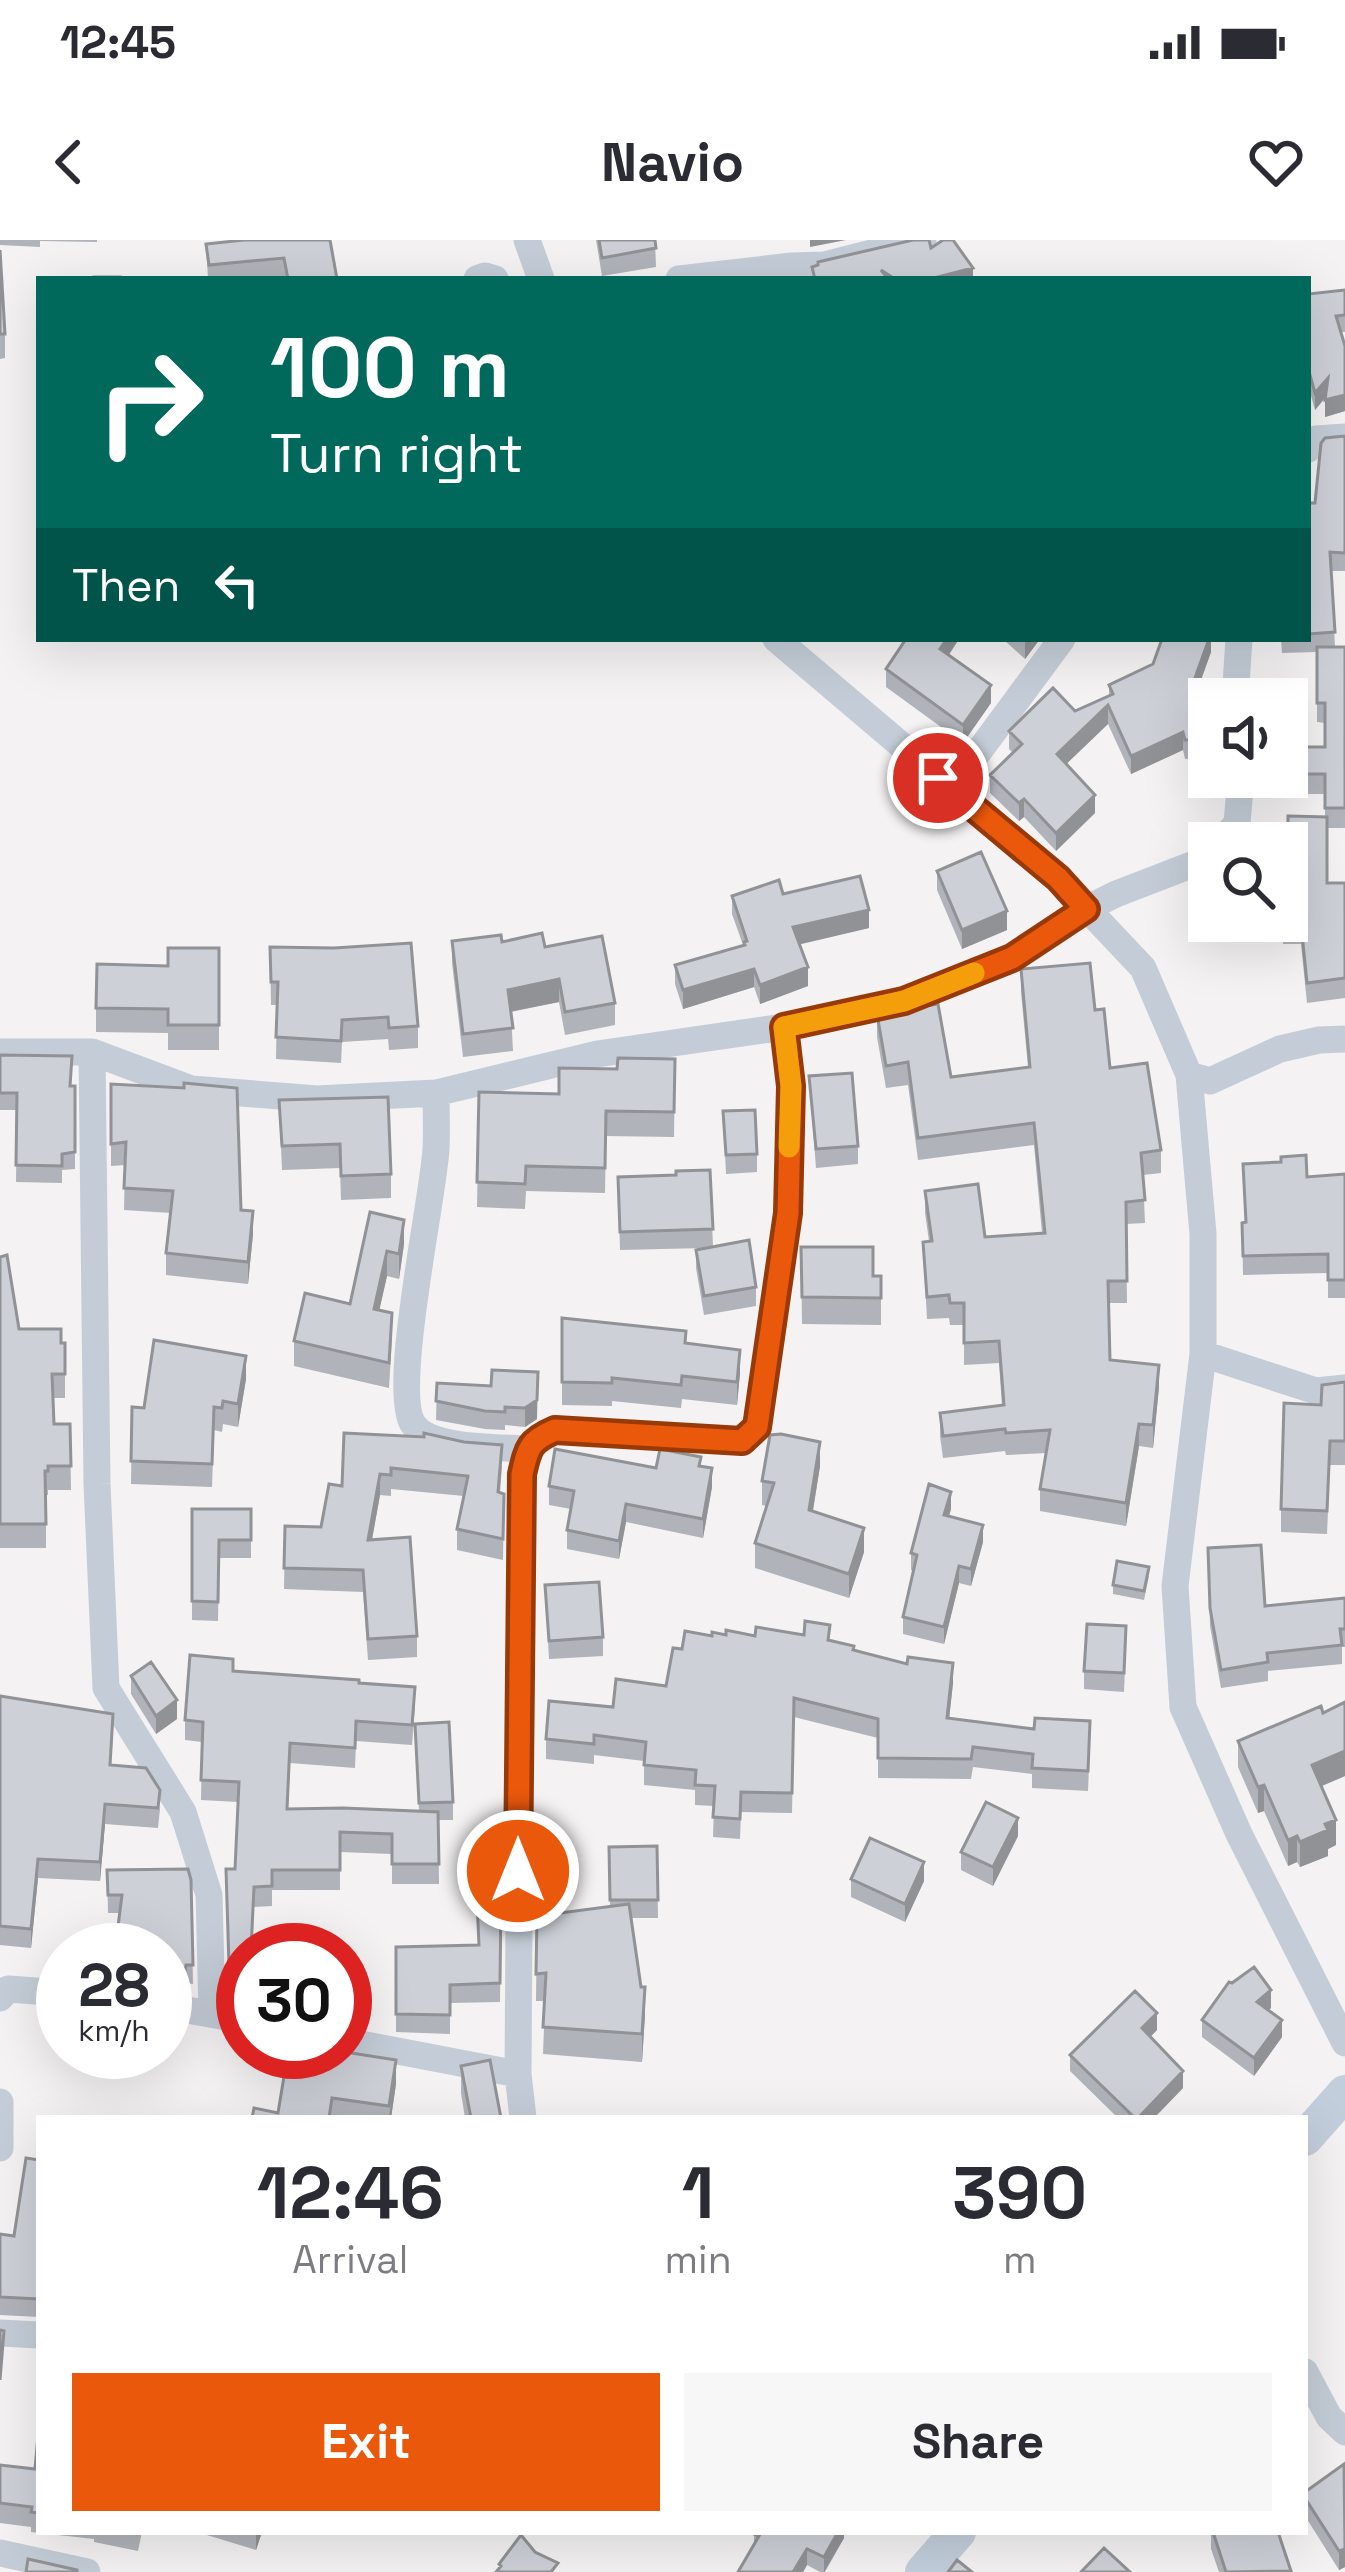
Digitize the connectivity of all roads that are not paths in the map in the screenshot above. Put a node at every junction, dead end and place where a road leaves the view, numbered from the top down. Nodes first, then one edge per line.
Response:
1 (527, 240) edge
2 (923, 240) edge
3 (791, 253) edge
4 (540, 276) edge
5 (693, 276) edge
6 (1345, 437) edge
7 (1311, 445) edge
8 (779, 642) edge
9 (1060, 642) edge
10 (1239, 642) edge
11 (1236, 678) edge
12 (938, 778) junction
13 (1188, 866) edge
14 (1086, 909) junction
15 (784, 1027) junction
16 (1345, 1039) edge
17 (0, 1052) edge
18 (92, 1052) junction
19 (1189, 1075) junction
20 (436, 1093) junction
21 (1203, 1354) junction
22 (1345, 1388) edge
23 (528, 1449) junction
24 (80, 1709) edge
25 (122, 1716) junction
26 (36, 1991) edge
27 (0, 1998) edge
28 (192, 2010) edge
29 (212, 2013) junction
30 (216, 2014) edge
31 (1345, 2043) edge
32 (372, 2046) edge
33 (518, 2074) junction
34 (1345, 2093) edge
35 (0, 2102) edge
36 (523, 2115) edge
37 (1308, 2135) edge
38 (0, 2148) edge
39 (0, 2332) edge
40 (36, 2335) edge
41 (1308, 2378) edge
42 (1345, 2432) edge
43 (0, 2553) edge
44 (87, 2572) edge

1 - 4 street
2 - 3 street
3 - 5 street
6 - 7 street
8 - 12 street
9 - 12 street
10 - 11 street
12 - 14 street
13 - 14 street
14 - 15 street
14 - 19 street
15 - 20 street
15 - 23 street
16 - 19 street
17 - 18 street
18 - 20 street
18 - 25 street
19 - 21 street
20 - 23 street
21 - 22 street
21 - 31 street
23 - 33 street
24 - 25 street
25 - 29 street
26 - 27 street
28 - 29 street
29 - 30 street
32 - 33 street
33 - 36 street
34 - 37 main road
35 - 38 street
39 - 40 street
41 - 42 street
43 - 44 street

